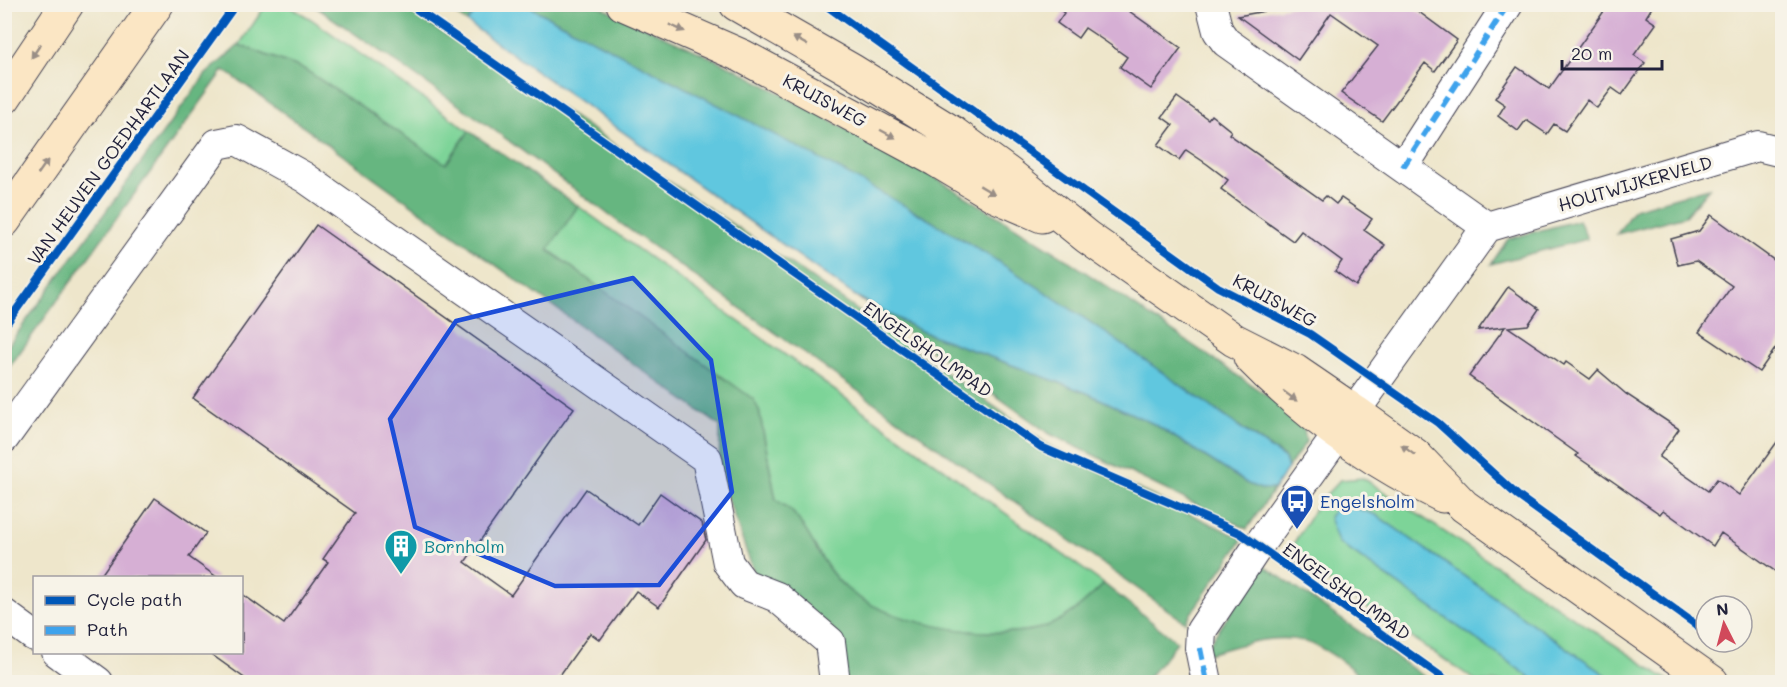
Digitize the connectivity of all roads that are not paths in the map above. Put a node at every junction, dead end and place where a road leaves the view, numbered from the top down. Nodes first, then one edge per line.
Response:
1 (67, 4) edge
2 (157, 4) edge
3 (623, 4) edge
4 (736, 4) edge
5 (1211, 4) edge
6 (1509, 4) edge
7 (4, 98) edge
8 (1782, 152) edge
9 (1403, 167) junction
10 (4, 221) edge
11 (1487, 226) junction
12 (1087, 237) junction
13 (1348, 423) junction
14 (4, 438) edge
15 (4, 615) edge
16 (33, 635) edge
17 (60, 654) edge
18 (98, 682) edge
19 (835, 682) edge
20 (1207, 682) edge
21 (1712, 682) edge

1 -> 7 street
10 -> 2 street
3 -> 12 street, KRUISWEG
12 -> 4 street, KRUISWEG
5 - 9 street
6 - 9 street
8 - 11 street, HOUTWIJKERVELD
9 - 11 street
11 - 13 street
12 - 13 street, KRUISWEG
13 - 20 street
13 - 21 street, KRUISWEG
14 - 19 street
15 - 16 street
17 - 18 street

